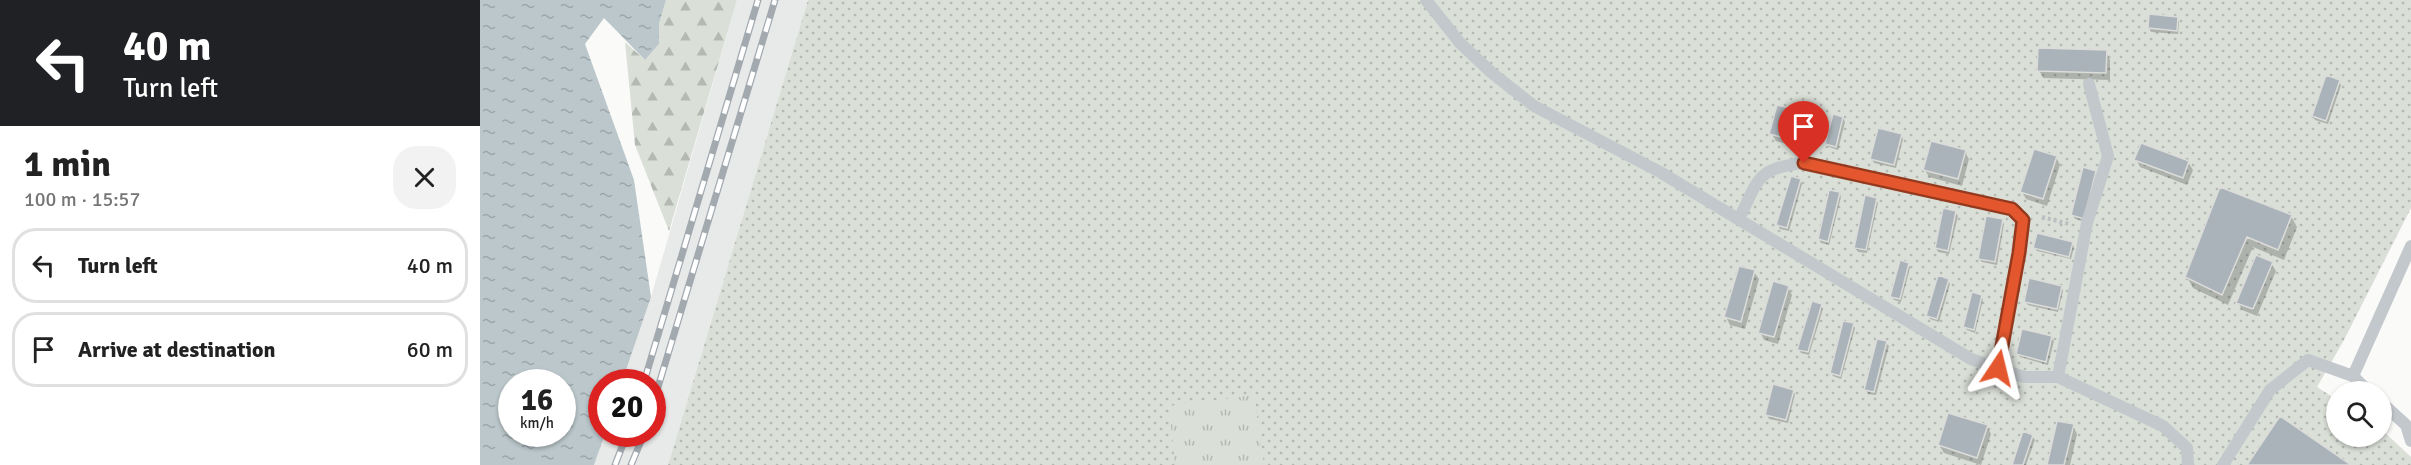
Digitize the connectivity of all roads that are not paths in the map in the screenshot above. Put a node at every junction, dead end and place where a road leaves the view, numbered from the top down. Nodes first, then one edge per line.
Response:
1 (1426, 0) edge
2 (2089, 84) dead end
3 (1739, 219) junction
4 (2411, 246) edge
5 (1998, 368) junction
6 (2353, 376) junction
7 (2058, 377) junction
8 (2358, 381) edge
9 (2392, 412) edge
10 (2411, 441) edge
11 (2188, 465) edge
12 (2223, 465) edge

1 - 3 lane
2 - 7 lane
3 - 5 lane
3 - 5 lane
4 - 6 lane
5 - 7 lane
6 - 8 lane
6 - 12 lane
7 - 11 lane
9 - 10 lane

